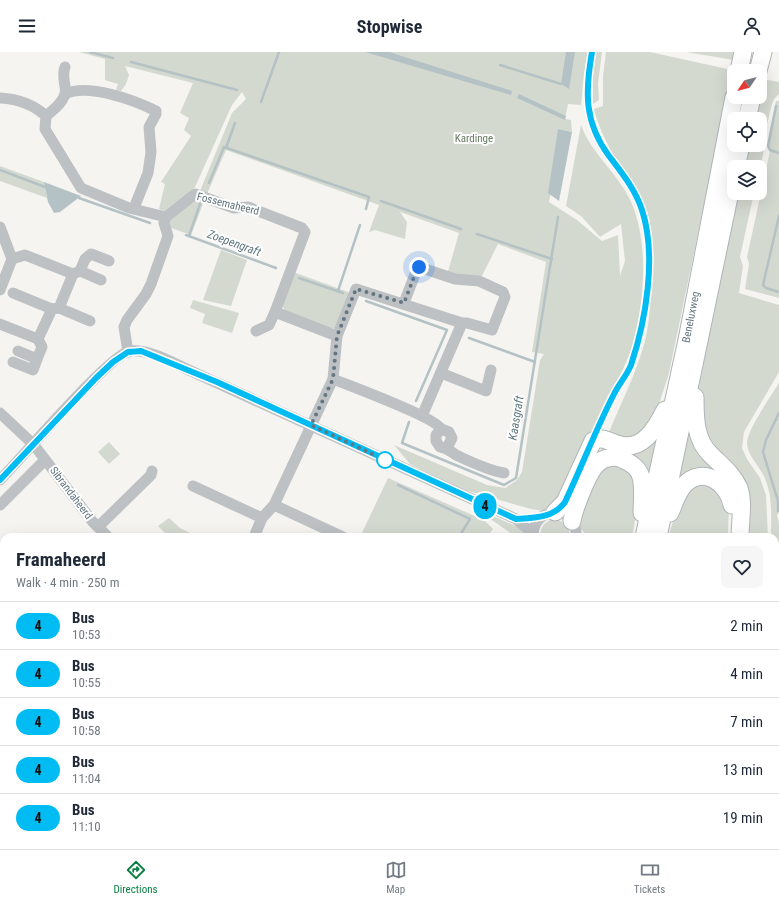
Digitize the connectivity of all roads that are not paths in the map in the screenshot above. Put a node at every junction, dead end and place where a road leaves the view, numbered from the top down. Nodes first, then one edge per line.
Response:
1 (743, 52) edge
2 (763, 52) edge
3 (740, 64) edge
4 (760, 64) edge
5 (65, 67) dead end
6 (65, 94) junction
7 (0, 98) edge
8 (733, 104) edge
9 (46, 116) junction
10 (728, 200) edge
11 (134, 208) junction
12 (166, 218) junction
13 (0, 227) edge
14 (12, 259) junction
15 (109, 261) dead end
16 (76, 272) junction
17 (101, 280) dead end
18 (0, 290) edge
19 (13, 293) dead end
20 (404, 303) junction
21 (55, 309) junction
22 (275, 312) junction
23 (90, 321) dead end
24 (462, 323) junction
25 (0, 324) edge
26 (256, 334) dead end
27 (337, 336) junction
28 (38, 339) junction
29 (18, 351) dead end
30 (128, 352) junction
31 (37, 359) junction
32 (13, 362) dead end
33 (694, 369) junction
34 (492, 370) dead end
35 (441, 373) junction
36 (333, 379) junction
37 (678, 382) junction
38 (0, 413) edge
39 (422, 416) junction
40 (311, 425) junction
41 (34, 445) junction
42 (45, 460) junction
43 (152, 471) dead end
44 (504, 473) dead end
45 (0, 480) edge
46 (193, 486) dead end
47 (0, 505) edge
48 (274, 505) junction
49 (547, 515) junction
50 (262, 518) junction
51 (516, 519) junction
52 (98, 527) junction
53 (577, 532) edge
54 (104, 533) edge
55 (256, 533) edge
56 (334, 533) edge
57 (530, 533) edge
58 (534, 533) edge
59 (643, 533) edge
60 (644, 533) edge
61 (660, 533) edge
62 (661, 533) edge
63 (731, 533) edge
64 (740, 533) edge

1 - 3 highway
2 - 4 highway
5 - 6 street
6 - 9 street
6 - 11 street
7 - 9 street
8 - 37 highway, Beneluxweg
9 - 11 street
10 - 33 highway, Beneluxweg
11 - 12 street
12 - 22 street, Fossemaheerd
12 - 30 street
13 - 14 street
14 - 16 street
14 - 18 street
15 - 16 street
16 - 17 street
16 - 21 street
19 - 21 street
20 - 24 street
20 - 24 street
20 - 27 street
21 - 23 street
21 - 28 street
22 - 26 street, Fossemaheerd
22 - 27 street
24 - 35 street
25 - 28 street
27 - 36 street
28 - 31 street
29 - 31 street
30 - 40 street
30 - 41 street
31 - 32 street
33 - 61 highway, Beneluxweg
33 - 64 highway
34 - 35 street
35 - 39 street
36 - 39 street
36 - 40 street
37 - 49 highway
37 - 60 highway, Beneluxweg
38 - 41 street, Sibrandaheerd
39 - 44 street
40 - 48 street
40 - 51 street
41 - 42 street, Sibrandaheerd
41 - 45 street
42 - 47 street, Sibrandaheerd
42 - 52 street, Sibrandaheerd
43 - 52 street, Sibrandaheerd
46 - 50 street
48 - 50 street
48 - 56 street
49 - 51 street
49 - 53 street
49 - 58 street
50 - 55 street
51 - 57 street
52 - 54 street, Sibrandaheerd
53 - 59 highway
62 - 63 highway

